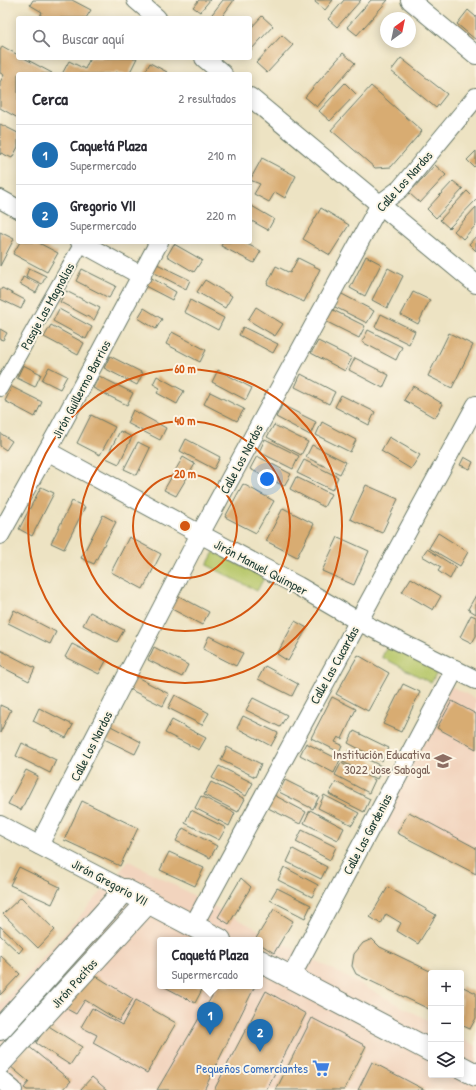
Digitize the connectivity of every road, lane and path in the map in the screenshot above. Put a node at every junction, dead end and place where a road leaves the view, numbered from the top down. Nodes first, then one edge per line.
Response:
1 (136, 0) edge
2 (410, 0) edge
3 (155, 16) edge
4 (476, 55) edge
5 (206, 60) edge
6 (221, 72) edge
7 (476, 97) edge
8 (252, 99) edge
9 (0, 199) edge
10 (380, 204) junction
11 (16, 207) edge
12 (80, 244) edge
13 (83, 244) edge
14 (158, 244) edge
15 (142, 276) junction
16 (476, 284) edge
17 (0, 389) edge
18 (476, 405) edge
19 (47, 451) junction
20 (200, 534) junction
21 (0, 535) edge
22 (358, 621) junction
23 (455, 669) junction
24 (476, 680) edge
25 (0, 825) edge
26 (39, 845) junction
27 (124, 890) junction
28 (148, 902) junction
29 (193, 926) junction
30 (214, 937) edge
31 (263, 963) edge
32 (291, 977) junction
33 (0, 1029) edge
34 (428, 1049) edge
35 (0, 1063) edge
36 (464, 1069) edge
37 (476, 1075) edge
38 (0, 1079) edge
39 (13, 1090) edge

1 - 3 street
2 - 4 street
5 - 6 street
7 - 10 street, Calle Los Nardos
8 - 10 street
9 - 11 street
10 - 16 street
10 - 20 street, Calle Los Nardos
12 - 17 street, Pasaje Las Magnolias
13 - 15 street
14 - 15 street, Jirón Guillermo Barrios
15 - 19 street, Jirón Guillermo Barrios
18 - 22 street, Calle Las Cucardas
19 - 20 street, Jirón Manuel Quimper
19 - 21 street, Jirón Guillermo Barrios
20 - 22 street, Jirón Manuel Quimper
20 - 26 street, Calle Los Nardos
22 - 23 street, Jirón Manuel Quimper
22 - 29 street, Calle Las Cucardas
23 - 24 street, Jirón Manuel Quimper
23 - 32 street, Calle Las Gardenias
25 - 26 street, Jirón Gregorio VII
26 - 27 street, Jirón Gregorio VII
27 - 28 street, Jirón Gregorio VII
27 - 33 street, Jirón Pocitos
28 - 29 street, Jirón Gregorio VII
28 - 35 street, Jirón Pocitos
29 - 30 street, Jirón Gregorio VII
31 - 32 street
32 - 34 street
36 - 37 street
38 - 39 street

